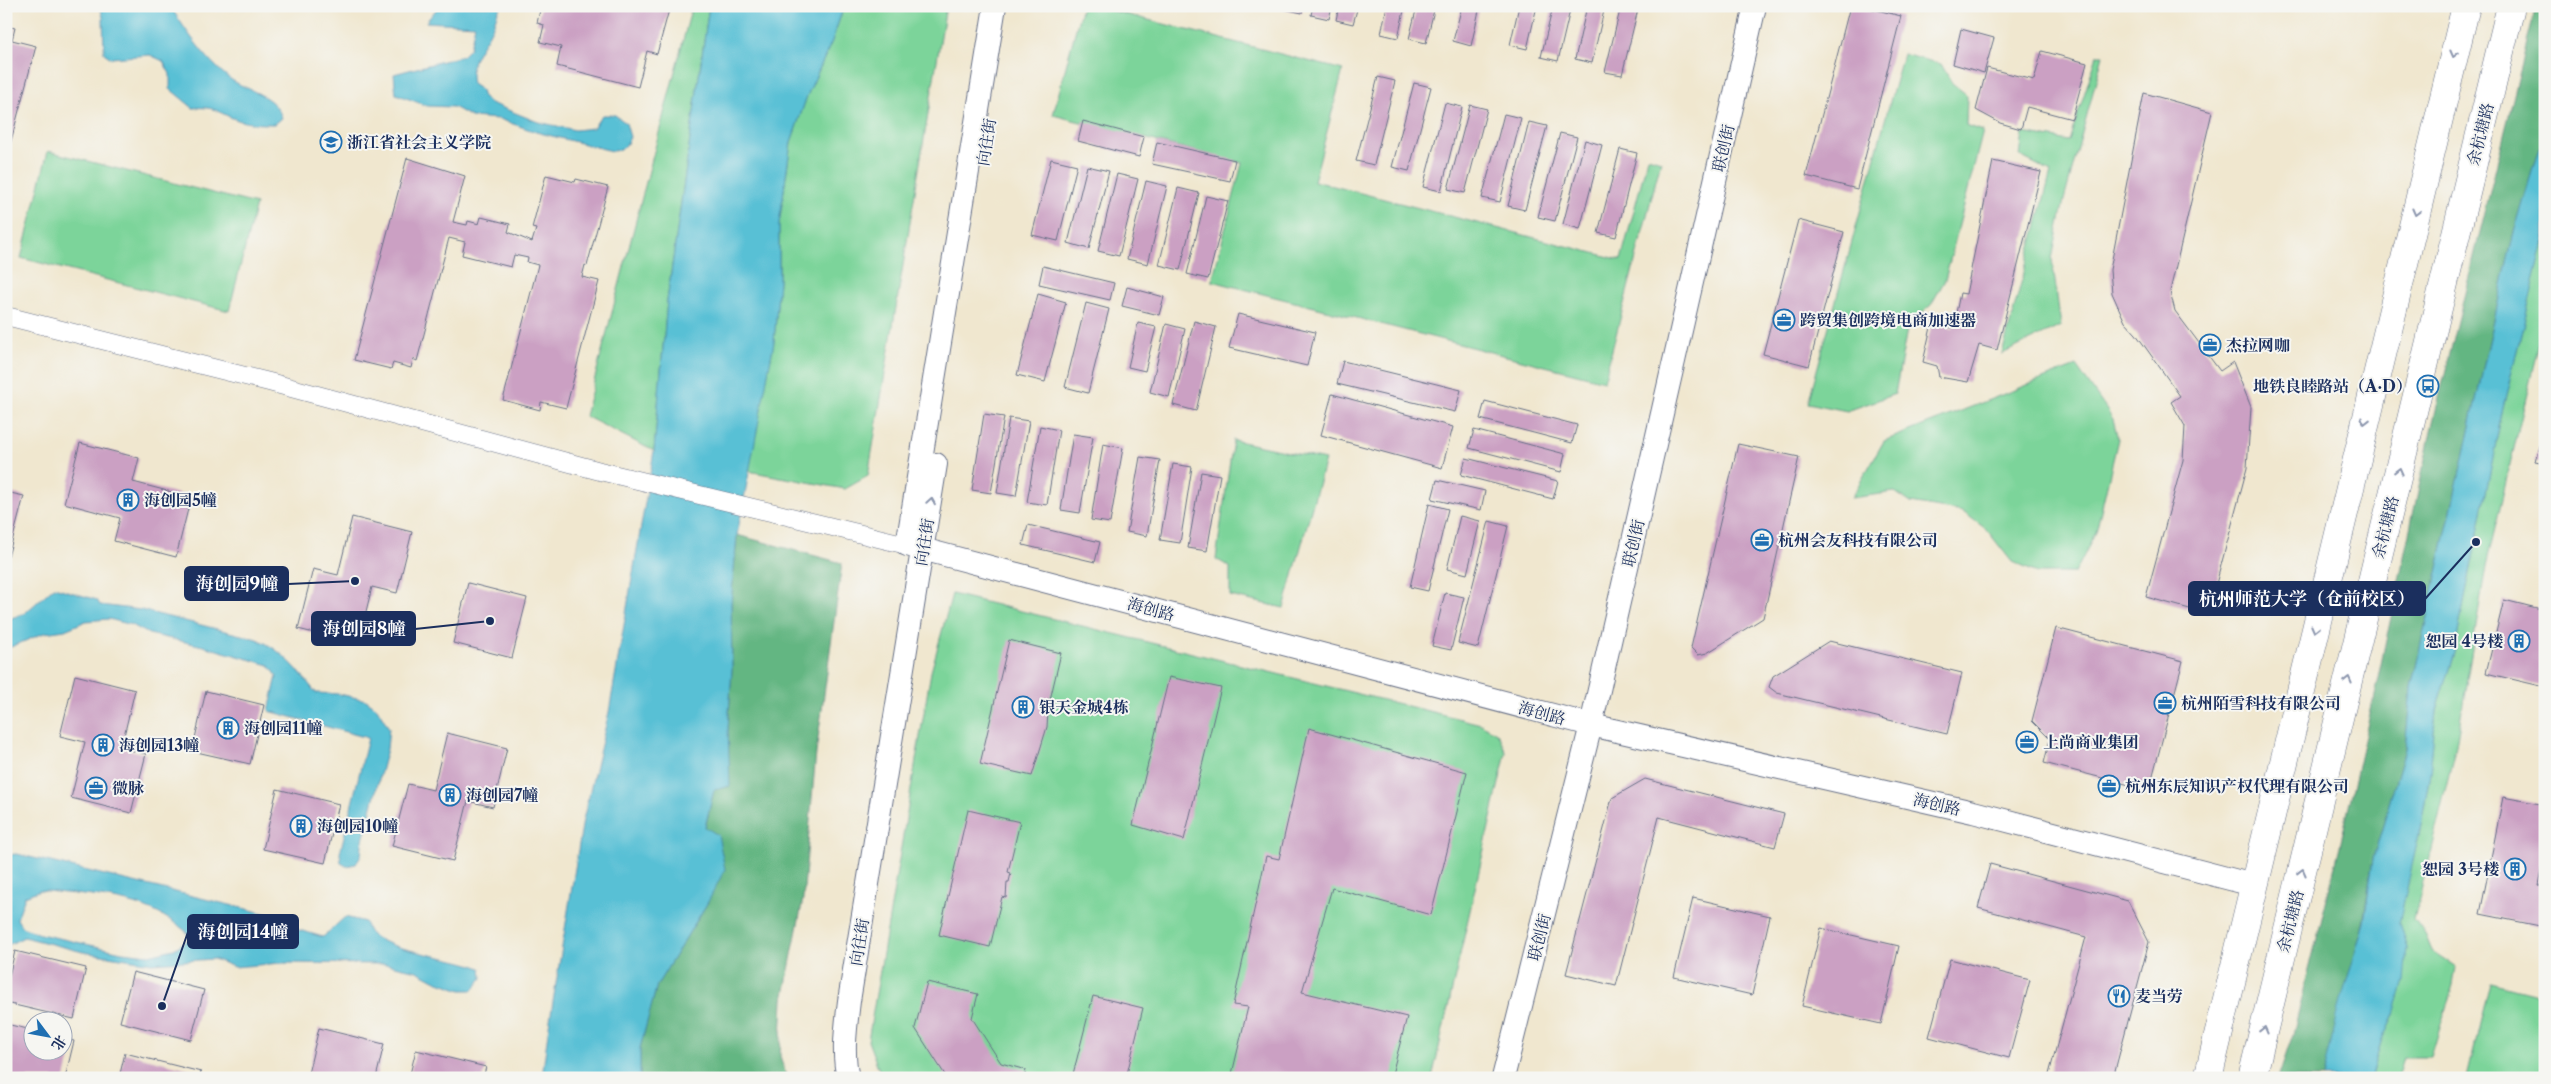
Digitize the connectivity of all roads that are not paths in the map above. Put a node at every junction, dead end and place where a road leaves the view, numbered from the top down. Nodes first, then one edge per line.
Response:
1 (995, 6) edge
2 (1008, 6) edge
3 (1755, 6) edge
4 (2466, 6) edge
5 (2511, 6) edge
6 (6, 316) edge
7 (916, 547) junction
8 (1591, 725) junction
9 (2252, 886) junction
10 (848, 1078) edge
11 (1503, 1078) edge
12 (2208, 1078) edge
13 (2252, 1078) edge

1 - 7 street, 向往街
7 -> 2 street, 向往街
3 - 8 street, 联创街
4 -> 9 main road
13 -> 5 main road, 余杭塘路
6 - 7 street, 海创路
7 - 8 street, 海创路
7 - 10 street, 向往街
8 - 9 street, 海创路
8 - 11 street, 联创街
9 - 12 main road

